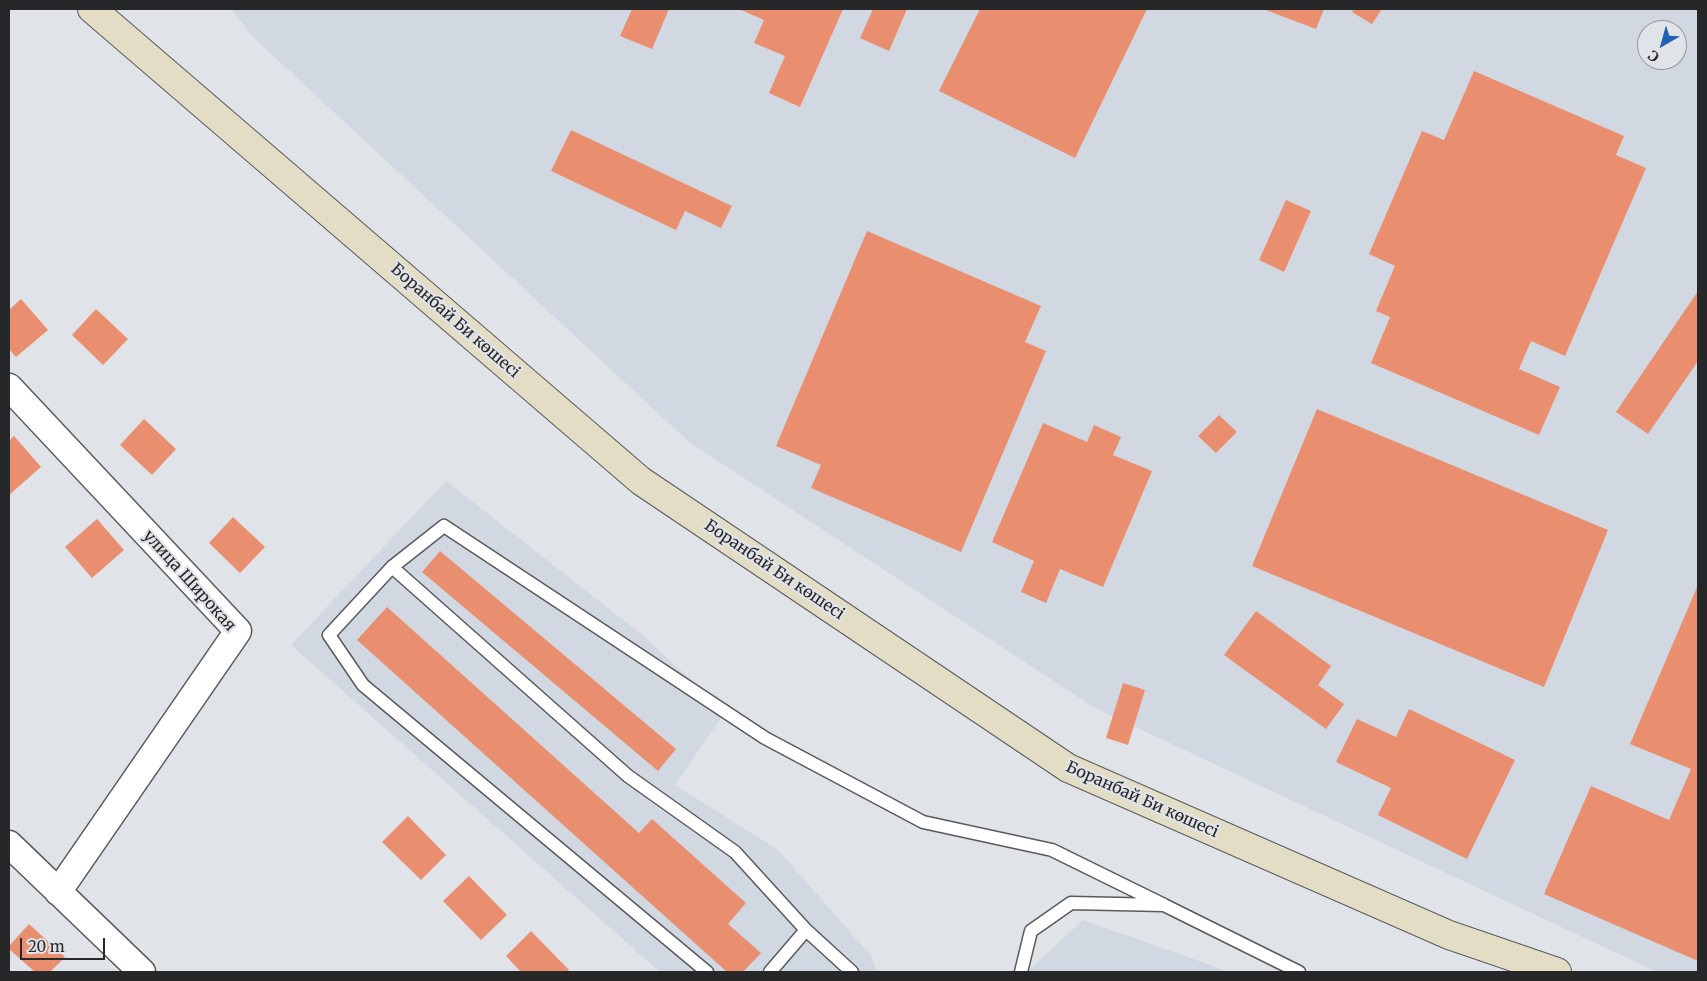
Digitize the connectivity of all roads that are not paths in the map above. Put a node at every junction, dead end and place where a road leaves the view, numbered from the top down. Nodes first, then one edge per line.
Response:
1 (92, 9) edge
2 (9, 387) edge
3 (392, 567) junction
4 (9, 844) edge
5 (58, 892) junction
6 (1164, 906) junction
7 (806, 930) junction
8 (142, 972) edge
9 (707, 972) edge
10 (770, 972) edge
11 (852, 972) edge
12 (1021, 972) edge
13 (1299, 972) edge
14 (1557, 972) edge

1 - 14 main road, Боранбай Би көшесі
2 - 5 street, улица Широкая
3 - 6 lane
3 - 7 lane
3 - 9 lane
4 - 5 street
5 - 8 street
6 - 12 lane
6 - 13 lane
7 - 10 lane
7 - 11 lane

